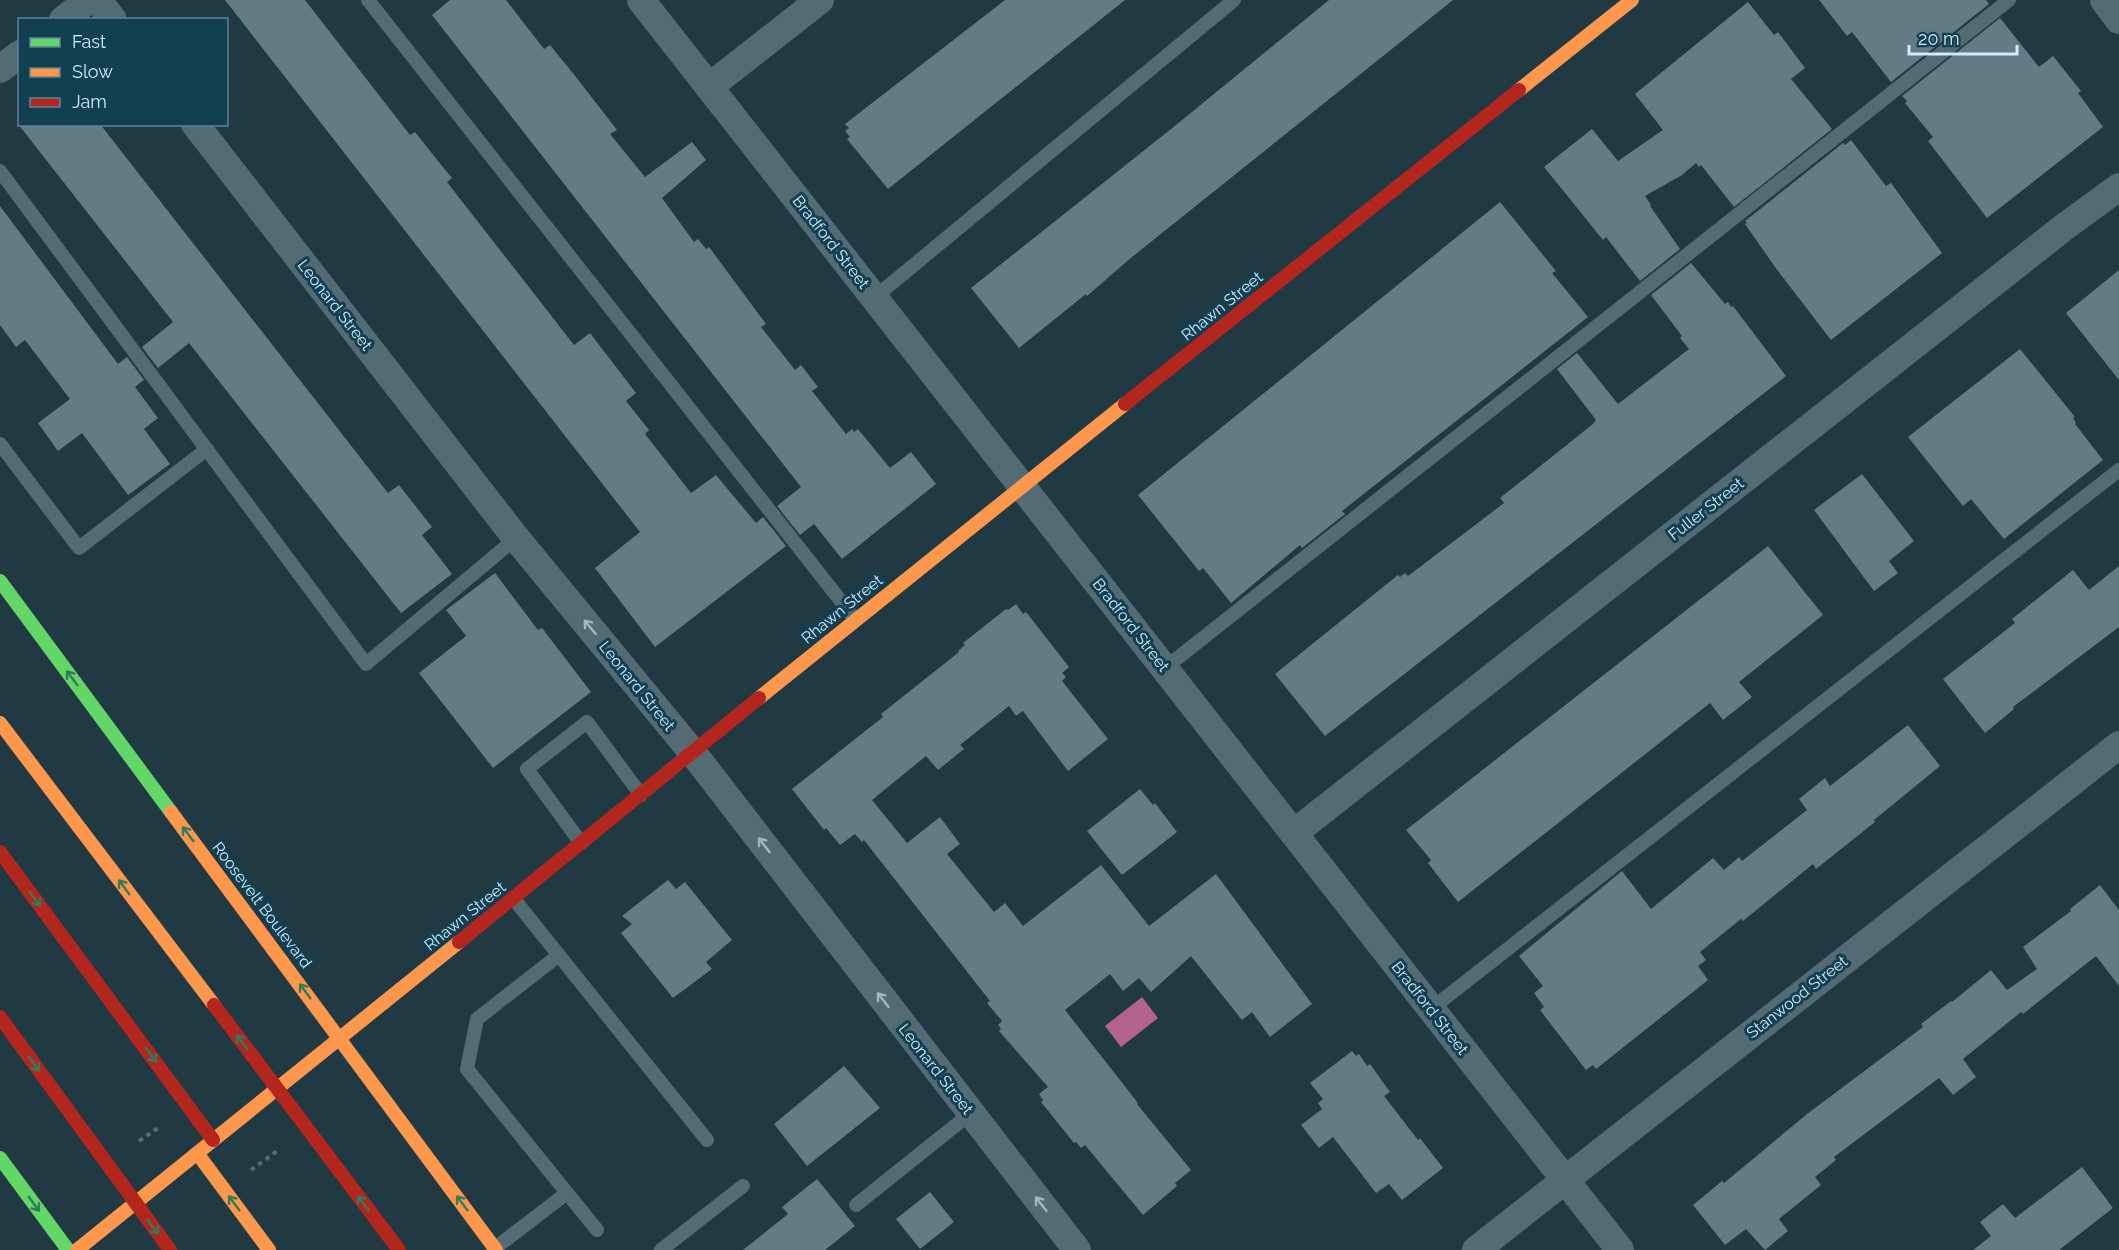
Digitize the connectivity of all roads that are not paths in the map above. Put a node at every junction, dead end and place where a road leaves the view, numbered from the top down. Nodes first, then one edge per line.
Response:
1 (88, 0) edge
2 (98, 0) edge
3 (368, 0) edge
4 (641, 0) edge
5 (820, 0) edge
6 (1234, 0) edge
7 (1632, 0) edge
8 (2009, 0) edge
9 (2104, 0) edge
10 (66, 18) edge
11 (112, 18) edge
12 (2119, 20) edge
13 (18, 56) edge
14 (0, 69) edge
15 (709, 87) junction
16 (197, 126) edge
17 (0, 171) edge
18 (2119, 187) edge
19 (874, 298) junction
20 (0, 444) edge
21 (207, 449) junction
22 (2119, 471) edge
23 (1022, 487) junction
24 (516, 538) junction
25 (0, 580) edge
26 (855, 619) junction
27 (1165, 668) junction
28 (0, 723) edge
29 (2119, 745) edge
30 (693, 753) junction
31 (641, 795) junction
32 (1294, 833) junction
33 (581, 843) junction
34 (0, 852) edge
35 (513, 898) junction
36 (559, 955) junction
37 (1431, 1009) junction
38 (0, 1017) edge
39 (339, 1038) junction
40 (277, 1089) junction
41 (971, 1113) junction
42 (213, 1140) junction
43 (707, 1140) dead end
44 (197, 1153) junction
45 (2, 1166) edge
46 (1564, 1179) junction
47 (743, 1186) dead end
48 (567, 1192) junction
49 (135, 1204) junction
50 (856, 1205) dead end
51 (597, 1230) dead end
52 (496, 1249) edge
53 (68, 1250) edge
54 (77, 1250) edge
55 (170, 1250) edge
56 (269, 1250) edge
57 (399, 1250) edge
58 (661, 1250) edge
59 (1077, 1250) edge
60 (1476, 1250) edge
61 (1620, 1250) edge

1 - 10 street
2 - 11 street
3 - 26 lane
4 - 15 street, Bradford Street
5 - 15 street
6 - 19 lane
7 - 23 main road, Rhawn Street
8 - 27 lane
9 - 12 street
13 - 14 street
15 - 19 street, Bradford Street
16 - 24 street, Leonard Street
17 - 21 lane
18 - 32 street, Fuller Street
19 - 23 street, Bradford Street
20 - 21 lane
21 - 24 lane
22 - 37 lane
23 - 26 main road, Rhawn Street
23 - 27 street, Bradford Street
30 -> 24 street, Leonard Street
39 -> 25 main road, Roosevelt Boulevard
26 - 30 main road, Rhawn Street
27 - 32 street, Bradford Street
40 -> 28 main road
29 - 46 street, Stanwood Street
30 - 31 main road, Rhawn Street
41 -> 30 street, Leonard Street
31 - 33 main road, Rhawn Street
31 - 33 lane
32 - 37 street, Bradford Street
33 - 35 main road, Rhawn Street
34 -> 42 main road
35 - 36 lane
35 - 39 main road, Rhawn Street
36 - 43 lane
36 - 48 lane
37 - 46 street, Bradford Street
38 -> 49 main road
39 - 40 main road, Rhawn Street
52 -> 39 main road, Roosevelt Boulevard
40 - 42 main road, Rhawn Street
57 -> 40 main road
41 - 50 lane
59 -> 41 street, Leonard Street
42 - 44 main road, Rhawn Street
44 - 49 main road, Rhawn Street
56 -> 44 main road
45 -> 53 main road
46 - 60 street, Stanwood Street
46 - 61 street, Bradford Street
47 - 58 lane
48 - 51 lane
48 - 52 lane
49 - 54 main road, Rhawn Street
49 -> 55 main road

